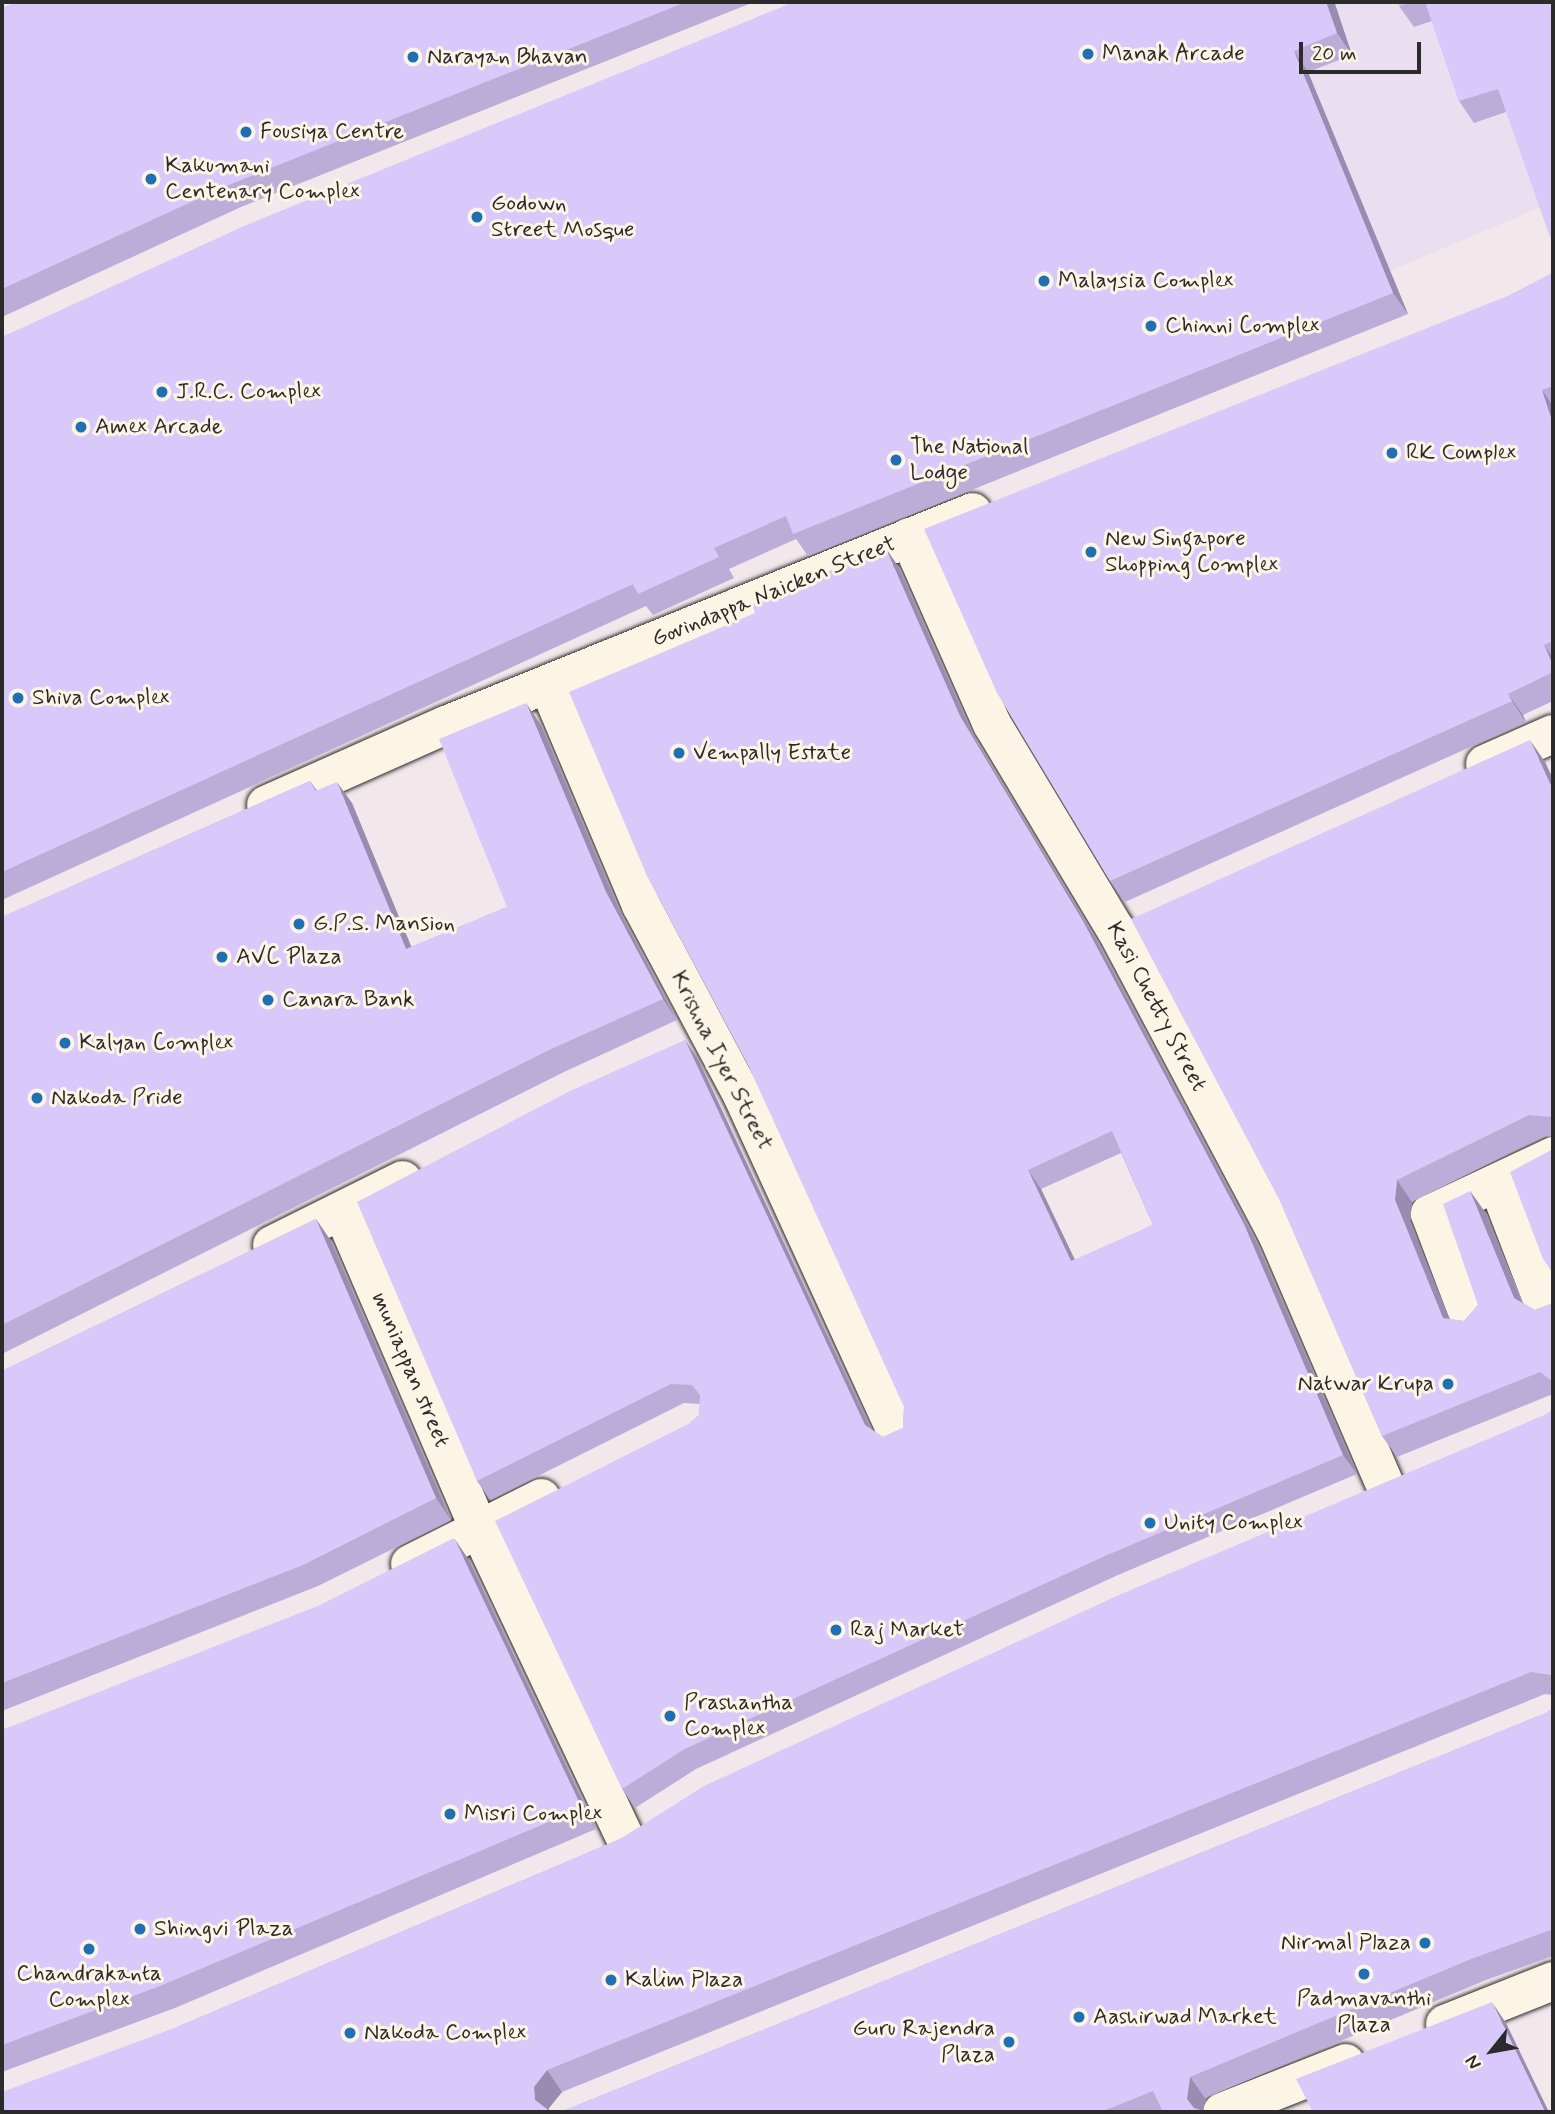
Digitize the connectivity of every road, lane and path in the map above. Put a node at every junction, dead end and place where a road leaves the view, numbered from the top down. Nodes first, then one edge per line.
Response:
1 (1012, 496) edge
2 (909, 537) junction
3 (548, 685) junction
4 (1553, 734) edge
5 (1453, 779) edge
6 (230, 820) edge
7 (1153, 913) edge
8 (1116, 930) junction
9 (707, 1031) junction
10 (671, 1048) edge
11 (1553, 1156) edge
12 (436, 1162) edge
13 (1497, 1183) junction
14 (342, 1211) junction
15 (241, 1260) edge
16 (1553, 1310) edge
17 (1472, 1322) edge
18 (898, 1435) edge
19 (1424, 1469) edge
20 (575, 1482) edge
21 (1385, 1485) junction
22 (1349, 1501) edge
23 (479, 1529) junction
24 (374, 1583) edge
25 (661, 1818) edge
26 (626, 1840) junction
27 (588, 1856) edge
28 (1552, 1987) edge
29 (1222, 2112) edge

1 - 2 street, Govindappa Naicken Street
2 - 3 street, Govindappa Naicken Street
2 - 8 street, Kasi Chetty Street
3 - 6 street, Govindappa Naicken Street
3 - 9 street, Krishna Iyer Street
4 - 5 street
7 - 8 street
8 - 21 street, Kasi Chetty Street
9 - 10 street
9 - 18 street, Krishna Iyer Street
11 - 13 street
12 - 14 street
13 - 16 street
13 - 17 street
14 - 15 street
14 - 23 street, muniappan street
19 - 21 street
20 - 23 street
21 - 22 street
23 - 24 street
23 - 26 street, muniappan street
25 - 26 street
26 - 27 street
28 - 29 street

